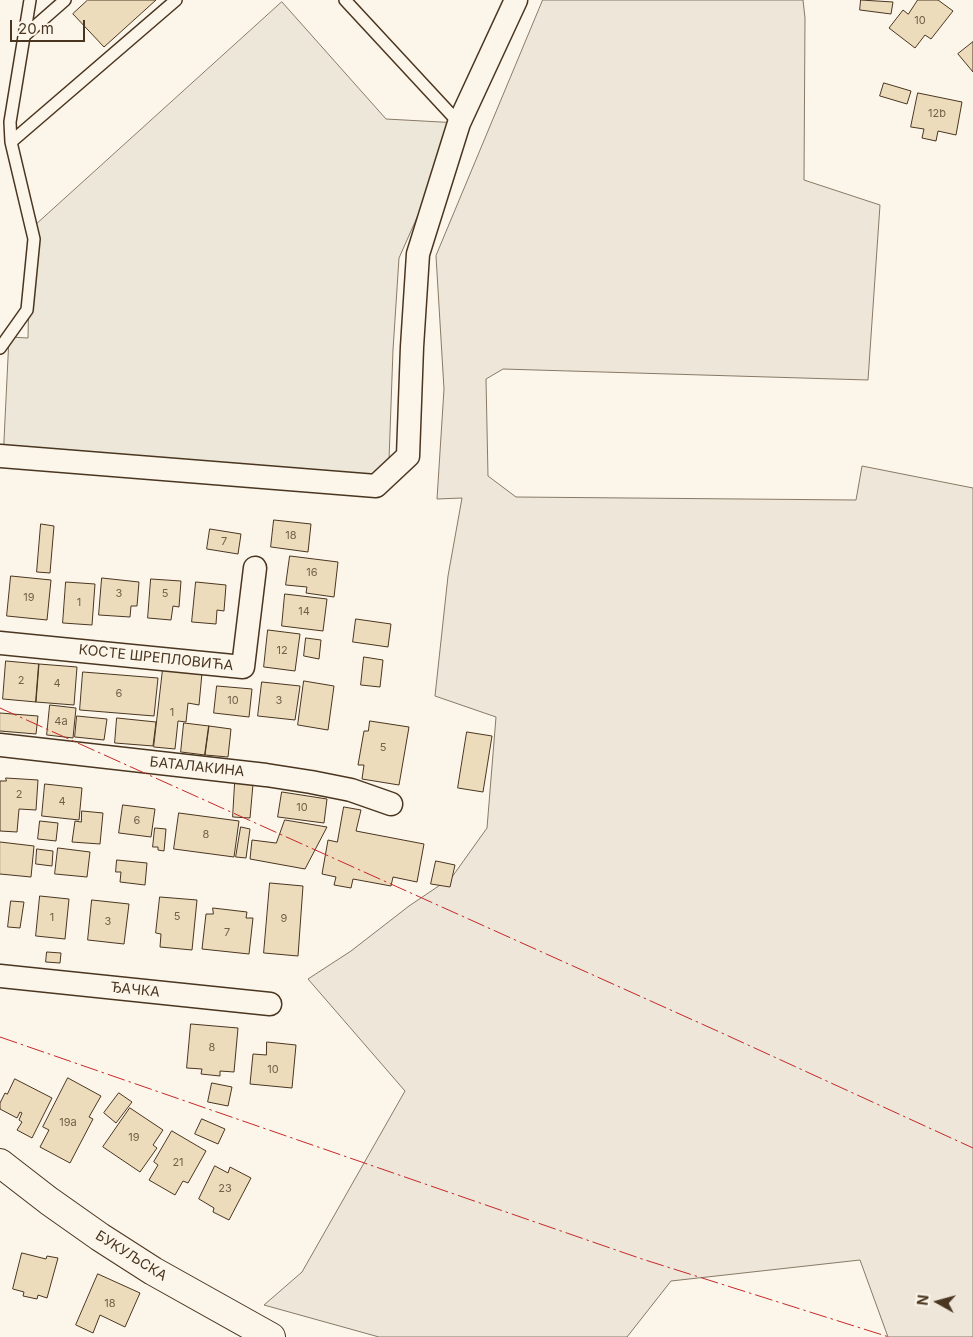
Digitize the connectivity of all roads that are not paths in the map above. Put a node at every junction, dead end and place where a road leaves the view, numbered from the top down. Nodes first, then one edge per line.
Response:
1 (30, 0) edge
2 (65, 0) edge
3 (176, 0) edge
4 (345, 0) edge
5 (516, 0) edge
6 (24, 36) junction
7 (459, 123) junction
8 (11, 142) junction
9 (0, 348) edge
10 (0, 456) edge
11 (255, 568) dead end
12 (0, 643) edge
13 (0, 745) edge
14 (391, 804) dead end
15 (0, 976) edge
16 (270, 1004) dead end
17 (0, 1163) edge
18 (267, 1336) edge

1 - 6 lane
2 - 6 lane
3 - 8 lane
4 - 7 lane
5 - 7 street
6 - 8 lane
7 - 10 street
8 - 9 lane
11 - 12 street, КОСТЕ ШРЕПЛОВИЋА
13 - 14 street, БАТАЛАКИНА
15 - 16 street, ЂАЧКА
17 - 18 main road, БУКУЉСКА

